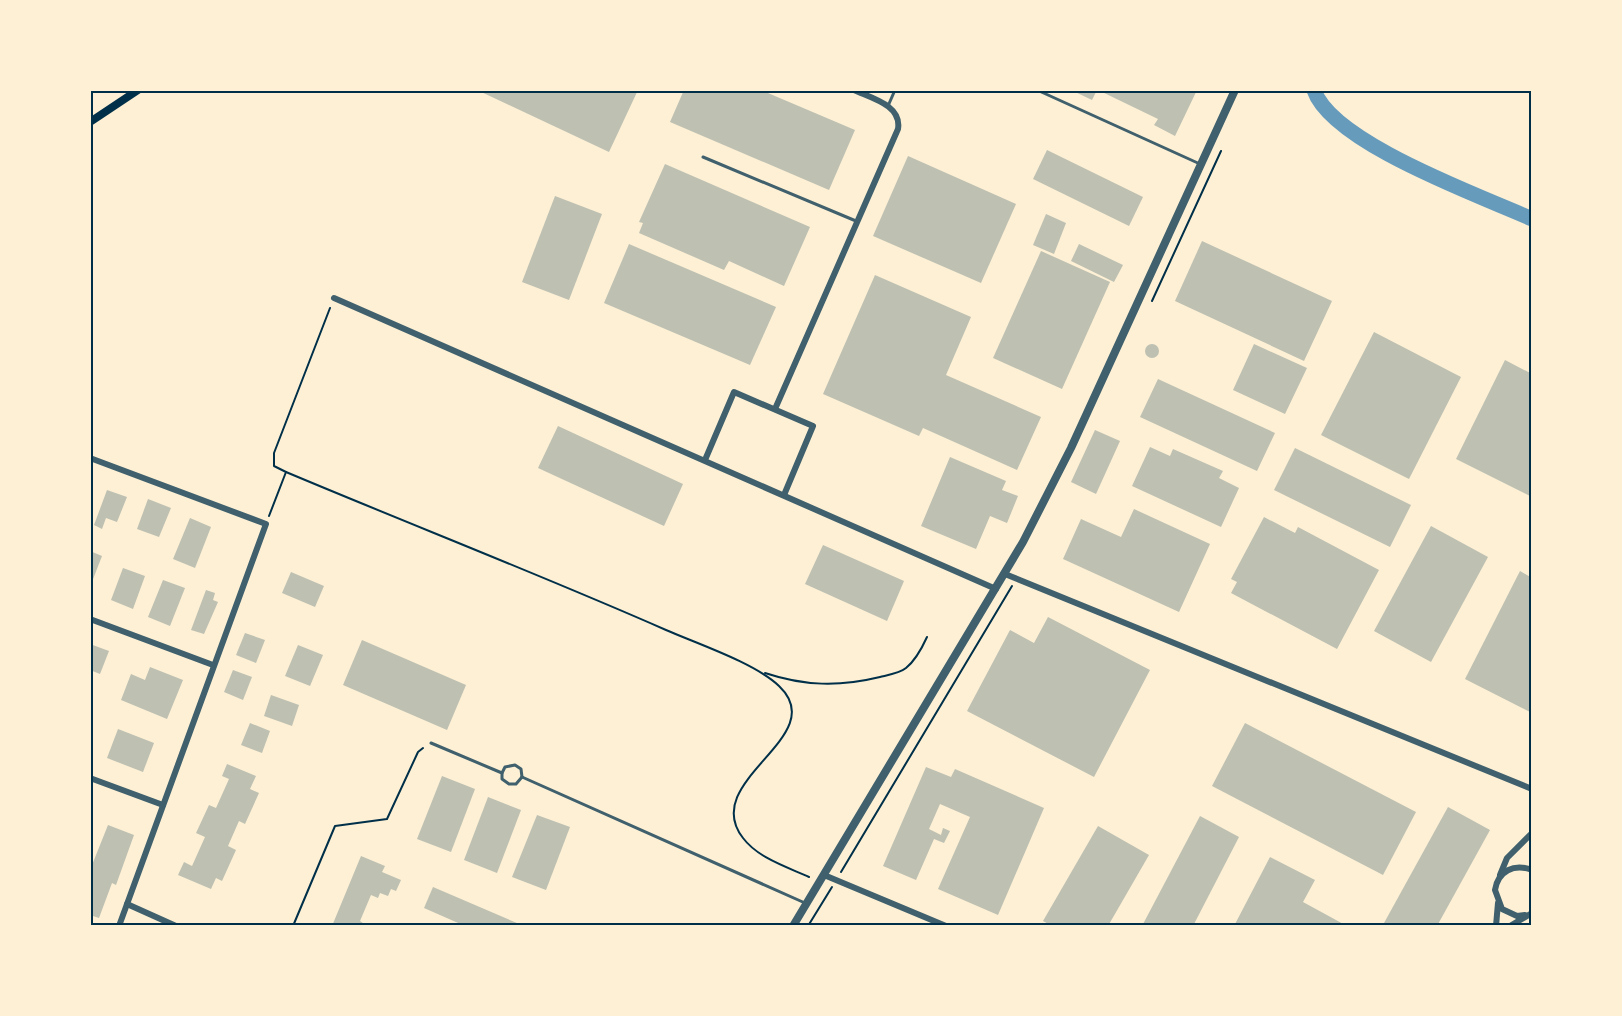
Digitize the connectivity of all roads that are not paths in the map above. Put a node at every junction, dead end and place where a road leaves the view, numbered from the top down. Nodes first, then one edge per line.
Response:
1 (138, 90) edge
2 (854, 90) edge
3 (895, 90) edge
4 (1037, 90) edge
5 (1235, 90) edge
6 (888, 106) junction
7 (90, 122) edge
8 (703, 157) dead end
9 (1202, 164) junction
10 (856, 221) junction
11 (334, 298) road end
12 (775, 409) junction
13 (90, 458) edge
14 (705, 460) junction
15 (784, 495) junction
16 (1005, 574) junction
17 (996, 589) junction
18 (90, 619) edge
19 (213, 664) junction
20 (431, 743) road end
21 (502, 773) junction
22 (522, 777) junction
23 (90, 778) edge
24 (1532, 789) edge
25 (163, 805) junction
26 (1532, 833) edge
27 (1532, 870) edge
28 (822, 879) junction
29 (1496, 884) junction
30 (807, 903) junction
31 (1498, 903) junction
32 (127, 904) junction
33 (1528, 914) edge
34 (119, 926) edge
35 (176, 926) edge
36 (793, 926) edge
37 (946, 926) edge
38 (1496, 926) edge
39 (1510, 926) edge

1 - 7 main road
2 - 6 street
3 - 6 lane
4 - 9 lane
5 - 9 street
6 - 10 street
8 - 10 lane
9 - 16 street
10 - 12 street
11 - 14 street
12 - 14 street
12 - 15 street
13 - 19 street
14 - 15 street
15 - 17 street
16 - 17 street
16 - 24 street
17 - 28 street
18 - 19 street
19 - 25 street
20 - 21 lane
21 - 22 lane
21 - 22 lane
22 - 30 lane
23 - 25 street
25 - 32 street
26 - 29 street
27 - 29 street
28 - 30 street
28 - 37 street
29 - 31 street
30 - 36 street
31 - 33 street
31 - 38 street
32 - 34 street
32 - 35 street
33 - 39 street

